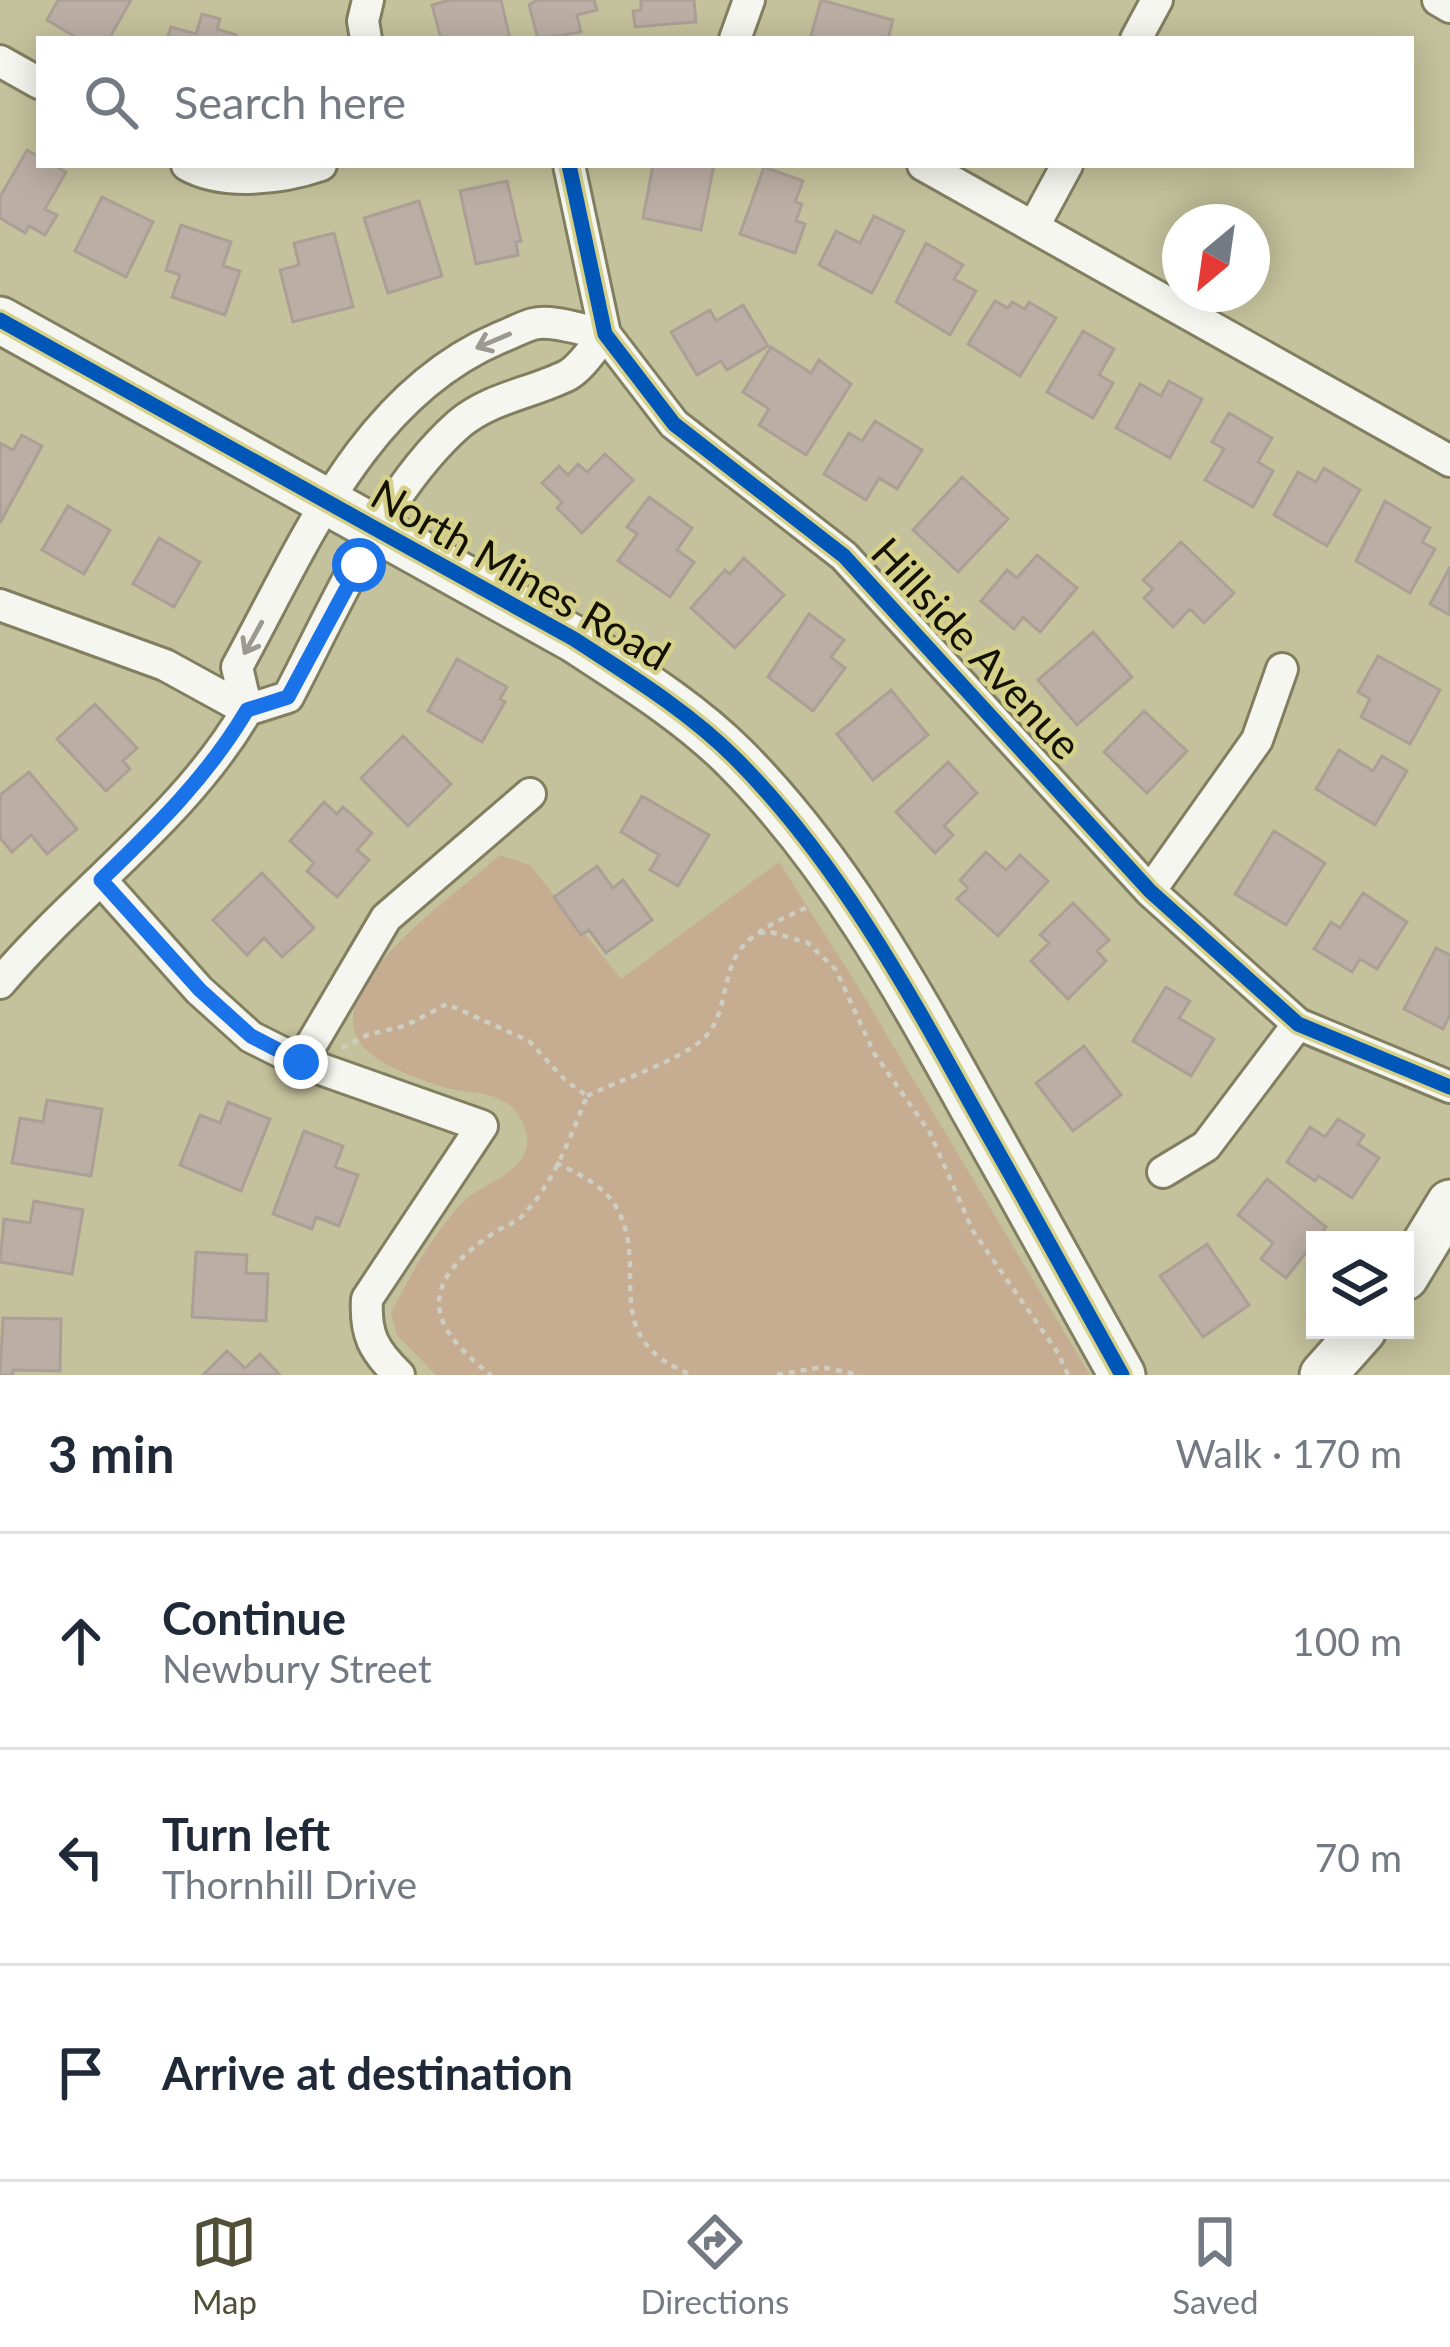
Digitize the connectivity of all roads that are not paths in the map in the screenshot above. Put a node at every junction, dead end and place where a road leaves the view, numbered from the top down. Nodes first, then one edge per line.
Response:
1 (368, 0) edge
2 (749, 0) edge
3 (1157, 0) edge
4 (1438, 0) edge
5 (1450, 7) edge
6 (366, 36) edge
7 (736, 36) edge
8 (1138, 36) edge
9 (0, 61) edge
10 (36, 81) edge
11 (193, 168) edge
12 (313, 168) edge
13 (569, 168) edge
14 (928, 168) edge
15 (1065, 168) edge
16 (1034, 226) junction
17 (0, 320) edge
18 (605, 334) junction
19 (1450, 460) edge
20 (327, 504) junction
21 (376, 532) junction
22 (0, 604) edge
23 (1282, 670) dead end
24 (247, 710) junction
25 (530, 794) dead end
26 (101, 880) junction
27 (1150, 891) junction
28 (0, 982) edge
29 (1298, 1024) junction
30 (301, 1062) junction
31 (1450, 1087) edge
32 (1163, 1172) dead end
33 (1450, 1203) edge
34 (1414, 1262) edge
35 (399, 1375) edge
36 (1122, 1375) edge

1 - 6 street
2 - 7 street
3 - 8 street
4 - 5 street
9 - 10 street
11 - 12 street
13 - 18 street, Hillside Avenue
14 - 16 street
15 - 16 street
16 - 19 street
17 - 20 main road, North Mines Road
18 -> 20 street
18 - 21 street
18 - 27 street, Hillside Avenue
20 - 21 main road, North Mines Road
20 -> 24 street
21 - 24 street
21 - 36 main road, North Mines Road
22 - 24 street
23 - 27 street
24 - 26 street
25 - 30 street
26 - 28 street
26 - 30 street
27 - 29 street, Hillside Avenue
29 - 31 street, Hillside Avenue
29 - 32 street
30 - 35 street
33 - 34 main road

